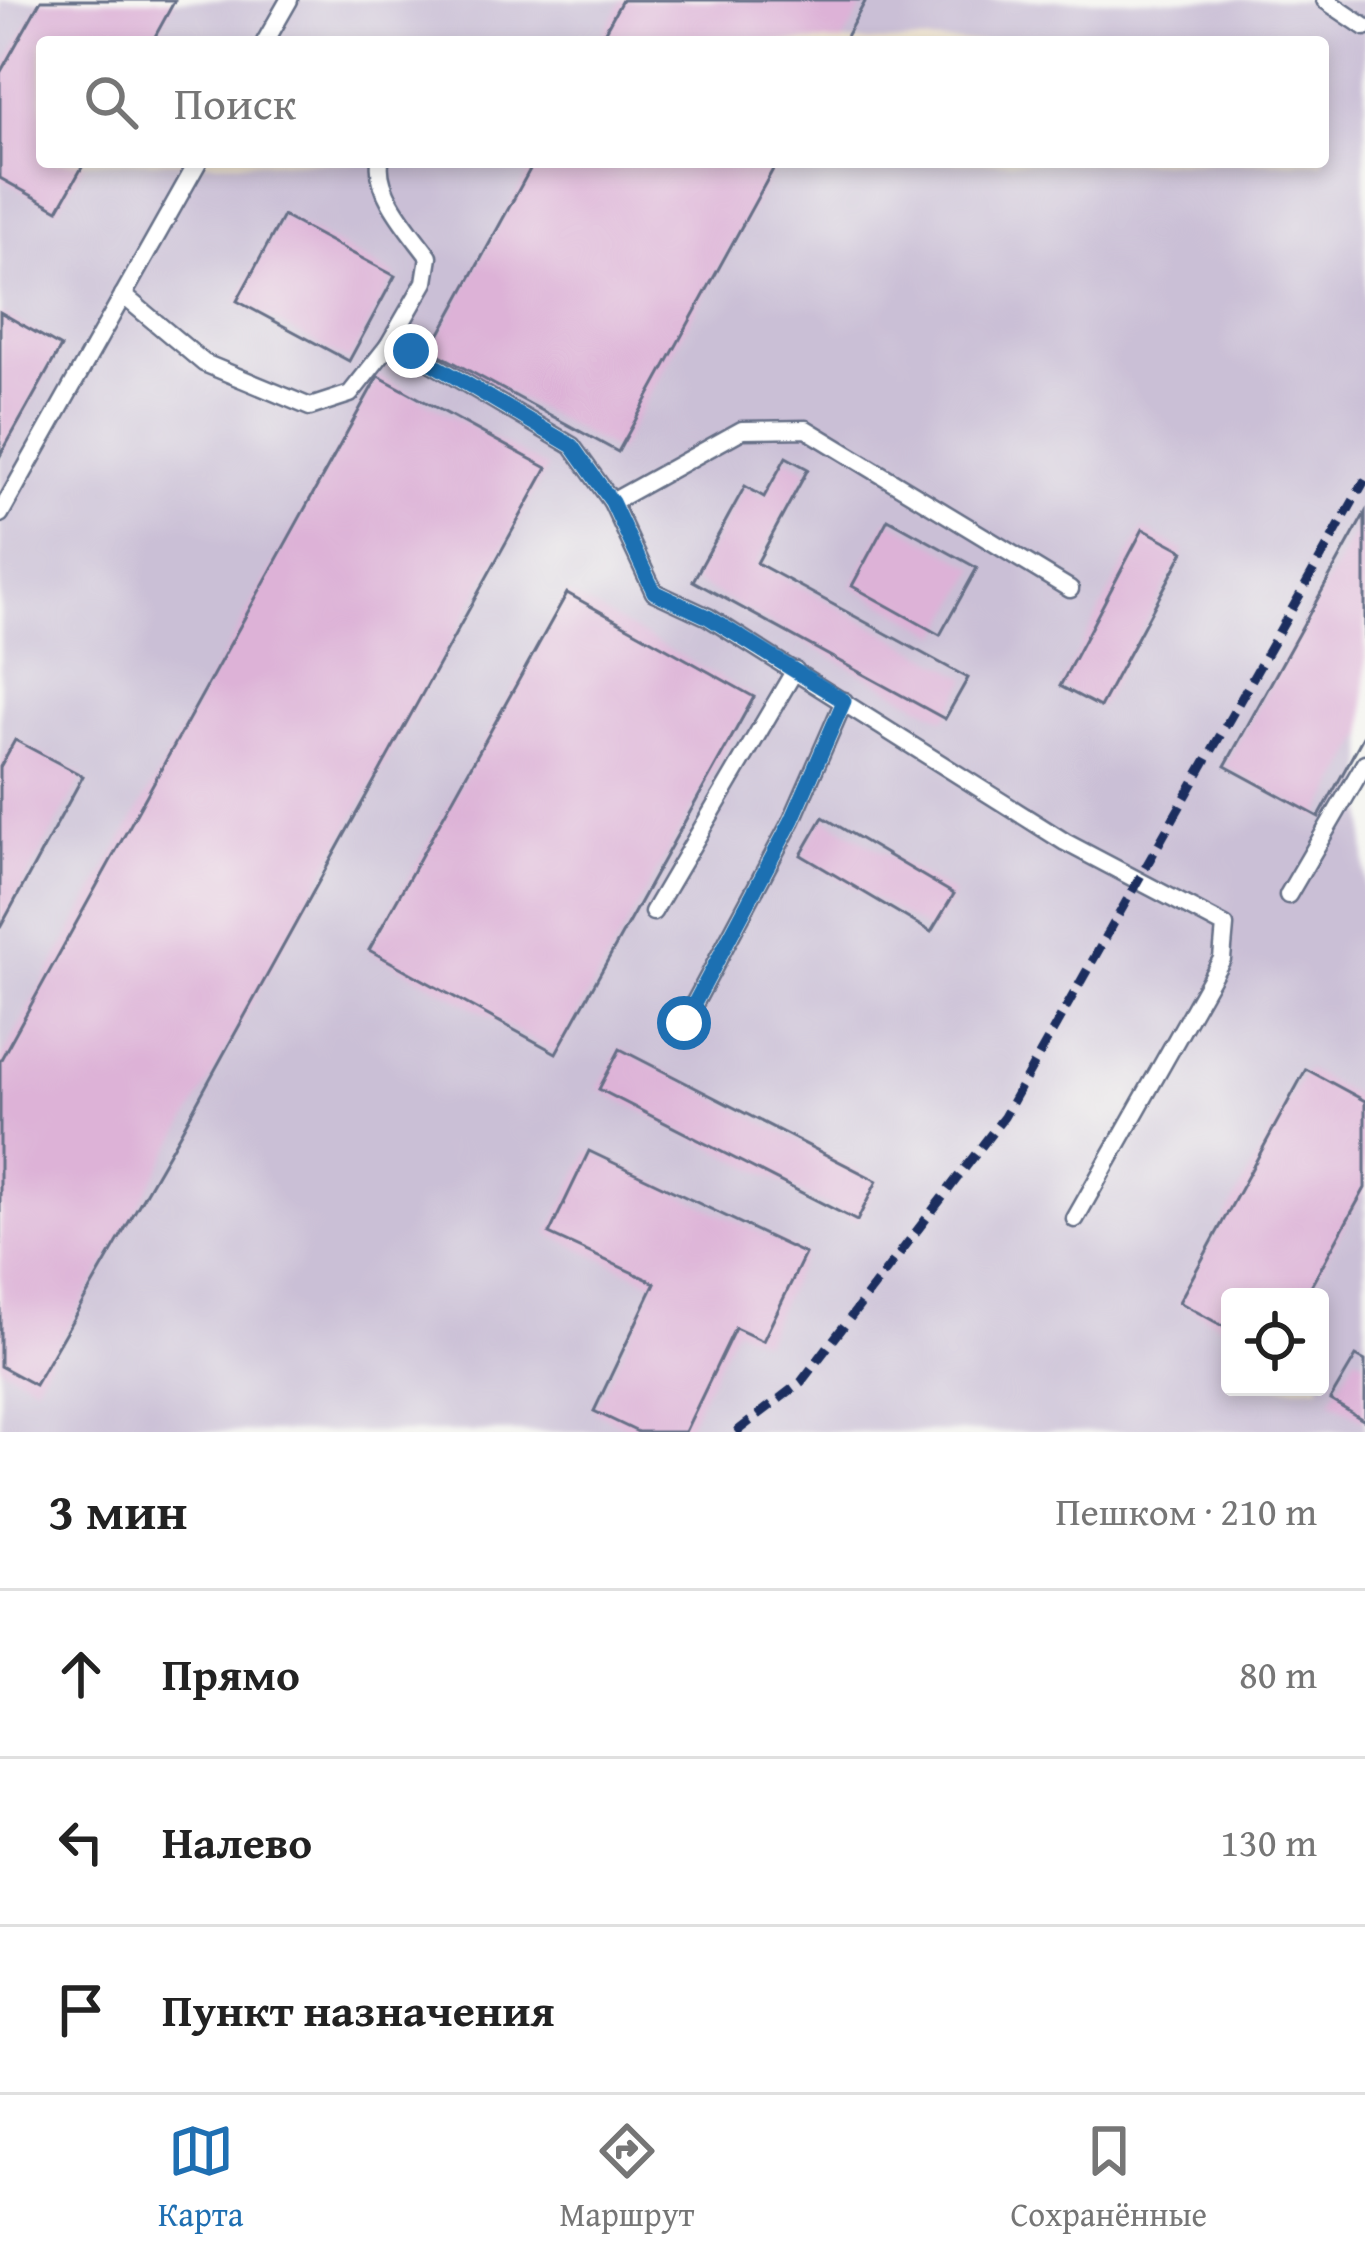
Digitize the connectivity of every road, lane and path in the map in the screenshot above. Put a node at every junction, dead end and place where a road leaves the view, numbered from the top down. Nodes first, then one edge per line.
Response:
1 (289, 0) edge
2 (1325, 0) edge
3 (1365, 27) edge
4 (268, 36) edge
5 (195, 168) edge
6 (379, 168) edge
7 (123, 295) junction
8 (388, 346) junction
9 (612, 502) junction
10 (0, 514) edge
11 (1070, 589) dead end
12 (795, 670) junction
13 (844, 701) junction
14 (1365, 763) edge
15 (1288, 895) dead end
16 (653, 912) dead end
17 (684, 1023) dead end
18 (1075, 1219) dead end

1 - 4 lane
2 - 3 lane
5 - 7 lane
6 - 8 lane
7 - 8 lane
7 - 10 lane
8 - 9 lane
9 - 11 lane
9 - 12 lane
12 - 13 lane
12 - 16 lane
13 - 17 lane
13 - 18 lane
14 - 15 lane

